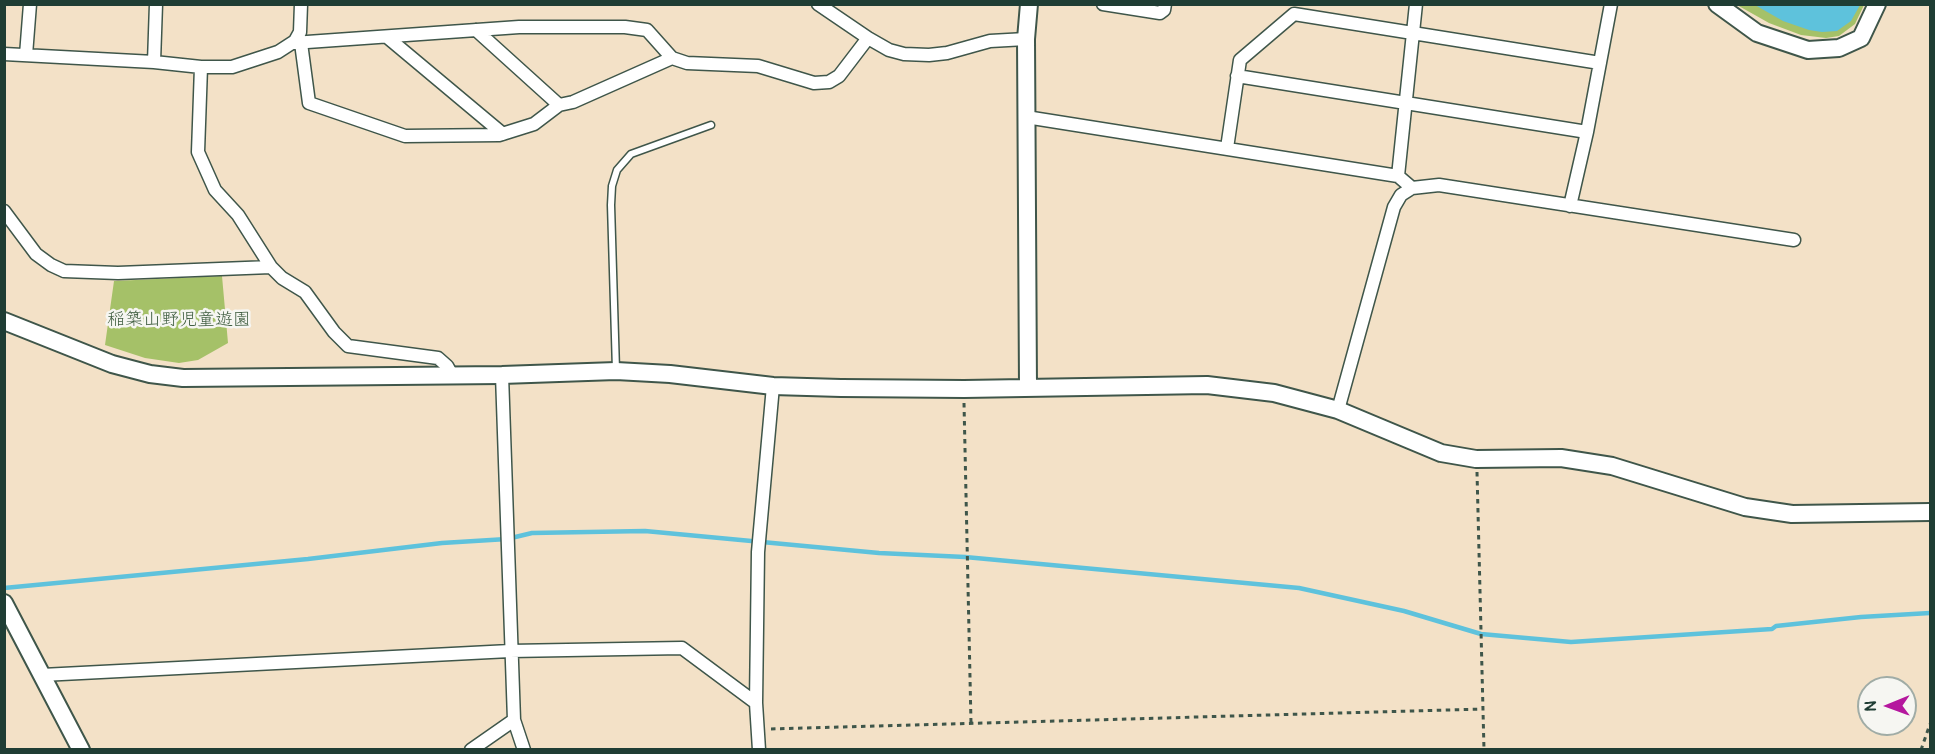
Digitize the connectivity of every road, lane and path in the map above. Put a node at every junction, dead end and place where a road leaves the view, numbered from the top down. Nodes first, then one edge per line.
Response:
1 (30, 4) edge
2 (156, 4) edge
3 (301, 4) edge
4 (818, 4) edge
5 (1029, 4) edge
6 (1103, 4) edge
7 (1165, 4) edge
8 (1416, 4) edge
9 (1611, 4) edge
10 (1718, 4) edge
11 (1877, 4) edge
12 (476, 30) junction
13 (1413, 32) junction
14 (387, 37) junction
15 (868, 38) junction
16 (1026, 39) junction
17 (297, 43) junction
18 (4, 54) edge
19 (26, 55) junction
20 (672, 58) junction
21 (154, 62) junction
22 (1600, 63) junction
23 (201, 67) junction
24 (1237, 76) junction
25 (1406, 101) junction
26 (559, 105) junction
27 (1026, 117) junction
28 (711, 125) dead end
29 (1587, 132) junction
30 (503, 134) junction
31 (1227, 148) junction
32 (1398, 176) junction
33 (1412, 188) junction
34 (1570, 206) junction
35 (4, 211) edge
36 (1794, 240) dead end
37 (270, 267) junction
38 (4, 321) edge
39 (616, 371) junction
40 (452, 375) junction
41 (502, 375) junction
42 (773, 386) junction
43 (1028, 387) junction
44 (964, 389) junction
45 (1338, 410) junction
46 (1476, 459) junction
47 (1930, 512) edge
48 (4, 603) edge
49 (510, 651) junction
50 (42, 675) junction
51 (756, 703) junction
52 (1483, 710) junction
53 (514, 720) junction
54 (971, 724) junction
55 (1930, 724) edge
56 (758, 729) junction
57 (81, 750) edge
58 (471, 750) edge
59 (524, 750) edge
60 (759, 750) edge
61 (1484, 750) edge
62 (1921, 750) edge

1 - 19 street
2 - 21 street
3 - 17 street
4 - 15 street
5 - 16 street
6 - 7 street
8 - 13 street
9 - 22 street
10 - 11 street
12 - 14 street
12 - 20 street
12 - 26 street
13 - 22 street
13 - 24 street
13 - 25 street
14 - 17 street
14 - 30 street
15 - 16 street
15 - 20 street
16 - 27 street
17 - 23 street
17 - 30 street
18 - 19 street
19 - 21 street
20 - 26 street
21 - 23 street
22 - 29 street
23 - 37 street
24 - 25 street
24 - 31 street
25 - 29 street
25 - 32 street
26 - 30 street
27 - 31 street
27 - 43 street
28 - 39 lane
29 - 34 street
31 - 32 street
32 - 33 street
33 - 34 street
33 - 45 street
34 - 36 street
35 - 37 street
37 - 40 street
38 - 40 street
39 - 41 street
39 - 42 street
40 - 41 street
41 - 49 street
42 - 44 street
42 - 51 street
43 - 44 street
43 - 45 street
44 - 54 path
45 - 46 street
46 - 47 street
46 - 52 path
48 - 50 street
49 - 50 street
49 - 51 street
49 - 53 street
50 - 57 street
51 - 56 street
52 - 54 path
52 - 61 path
53 - 58 street
53 - 59 street
54 - 56 path
55 - 62 path
56 - 60 street

